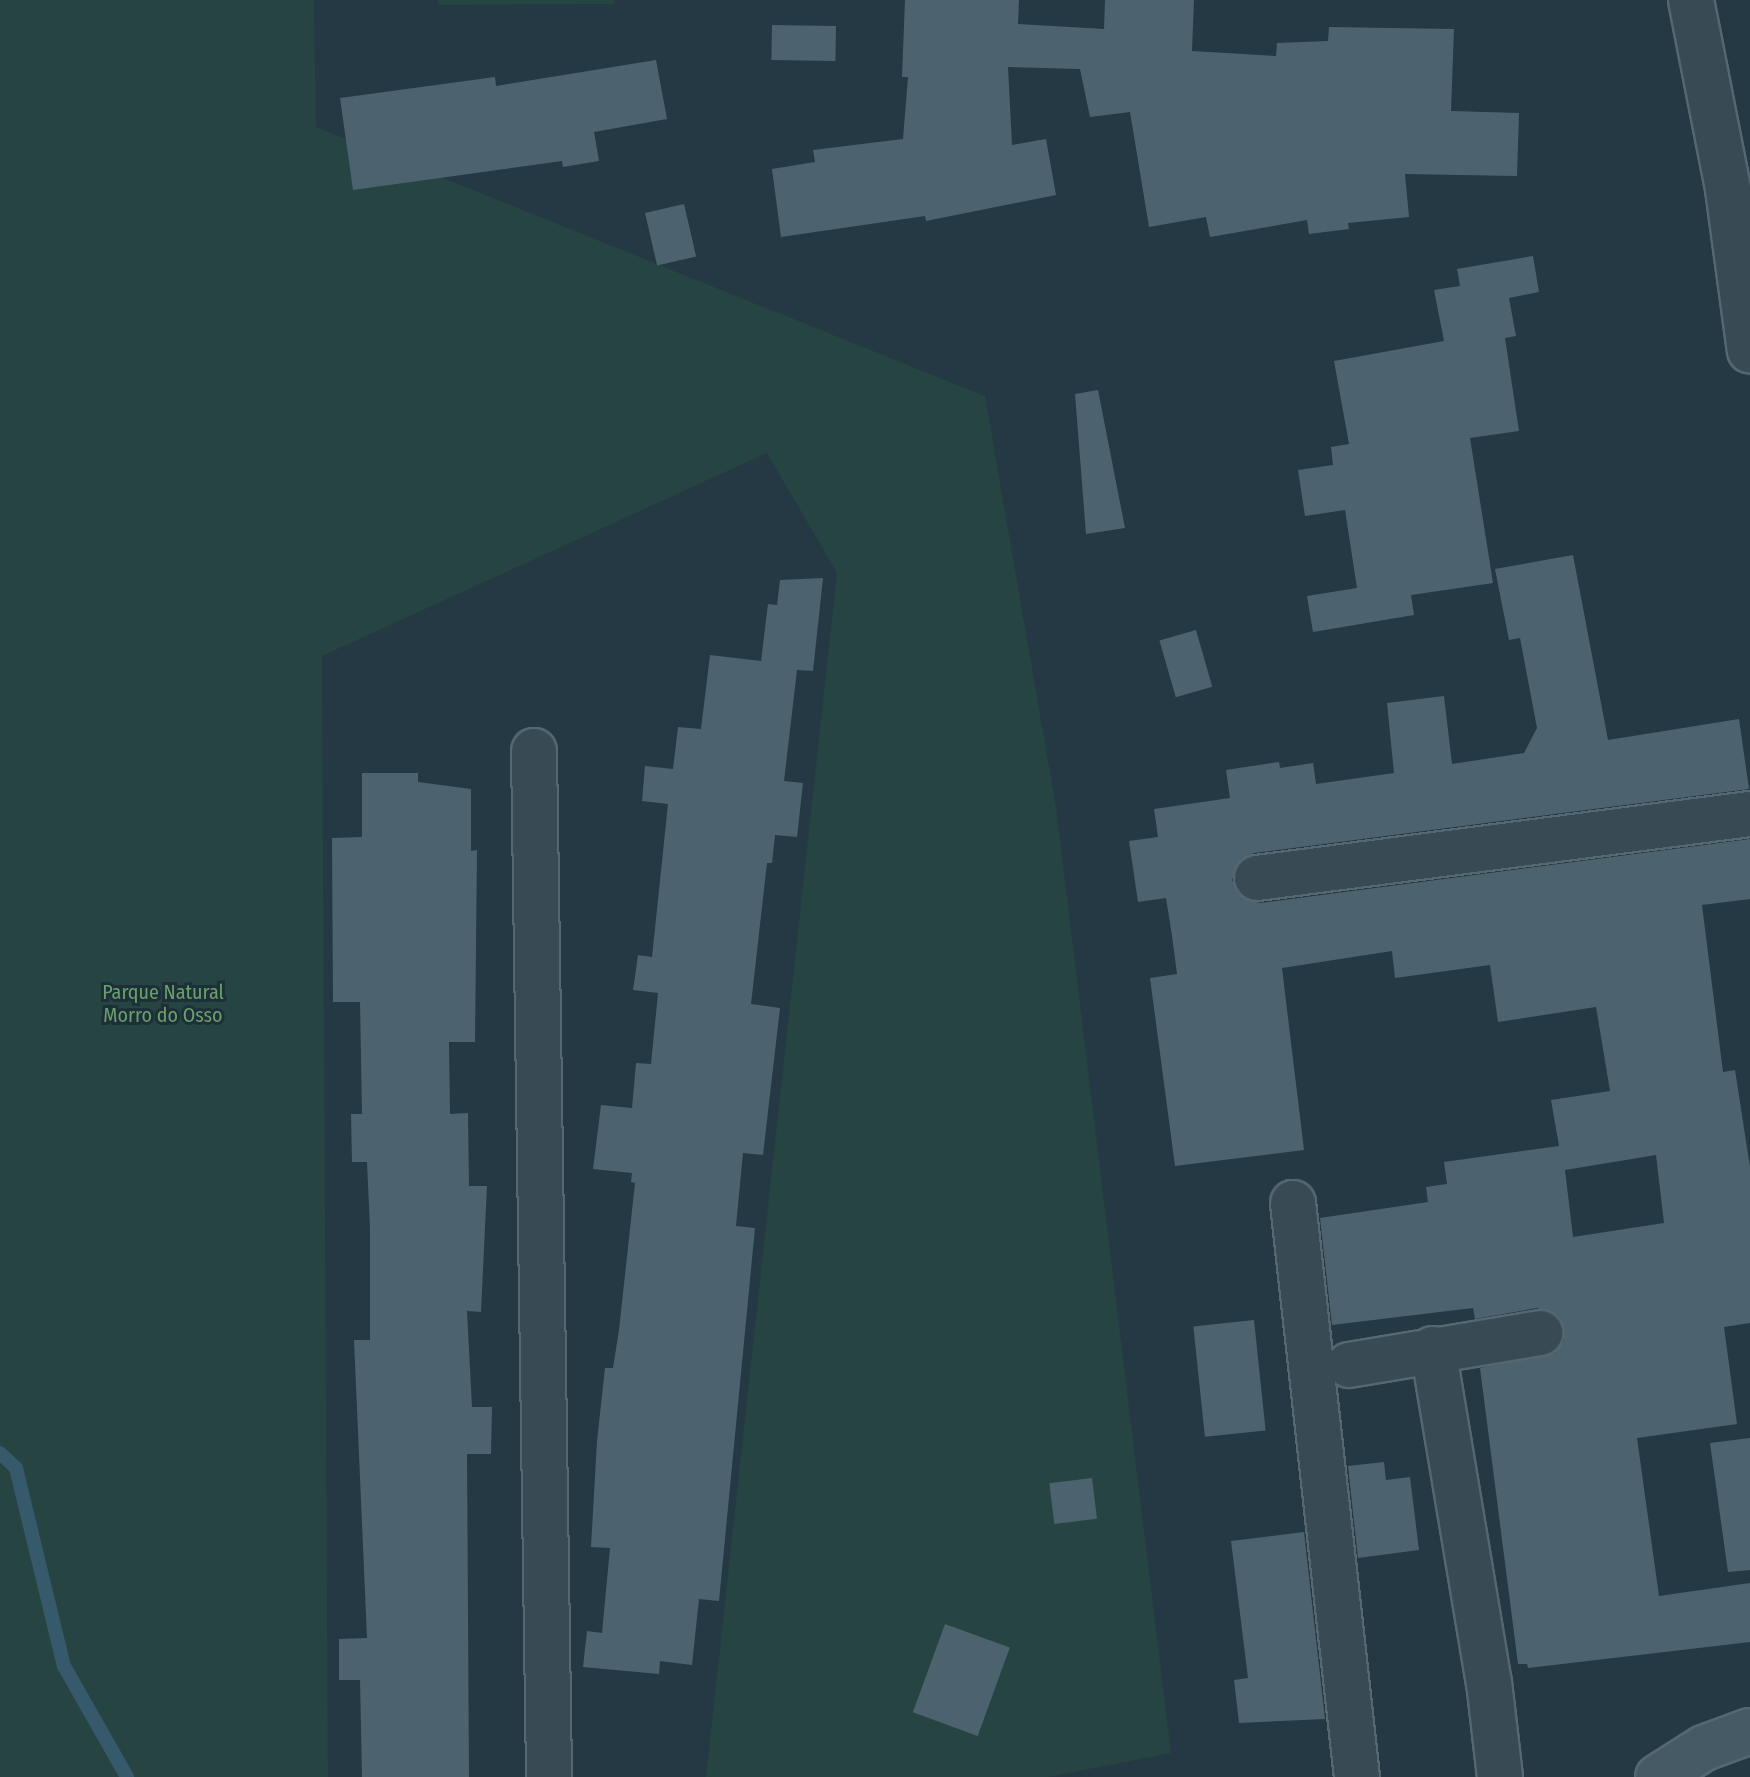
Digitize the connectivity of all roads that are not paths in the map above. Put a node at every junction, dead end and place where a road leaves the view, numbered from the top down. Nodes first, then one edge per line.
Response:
1 (1691, 0) edge
2 (1750, 351) edge
3 (534, 751) dead end
4 (1750, 814) edge
5 (1257, 878) dead end
6 (1293, 1203) dead end
7 (1540, 1333) dead end
8 (1433, 1349) junction
9 (1349, 1365) dead end
10 (1750, 1731) edge
11 (549, 1777) edge
12 (1357, 1777) edge
13 (1500, 1777) edge
14 (1658, 1777) edge

1 - 2 street
3 - 11 street
4 - 5 street
6 - 12 street
7 - 8 street
8 - 9 street
8 - 13 street
10 - 14 main road

